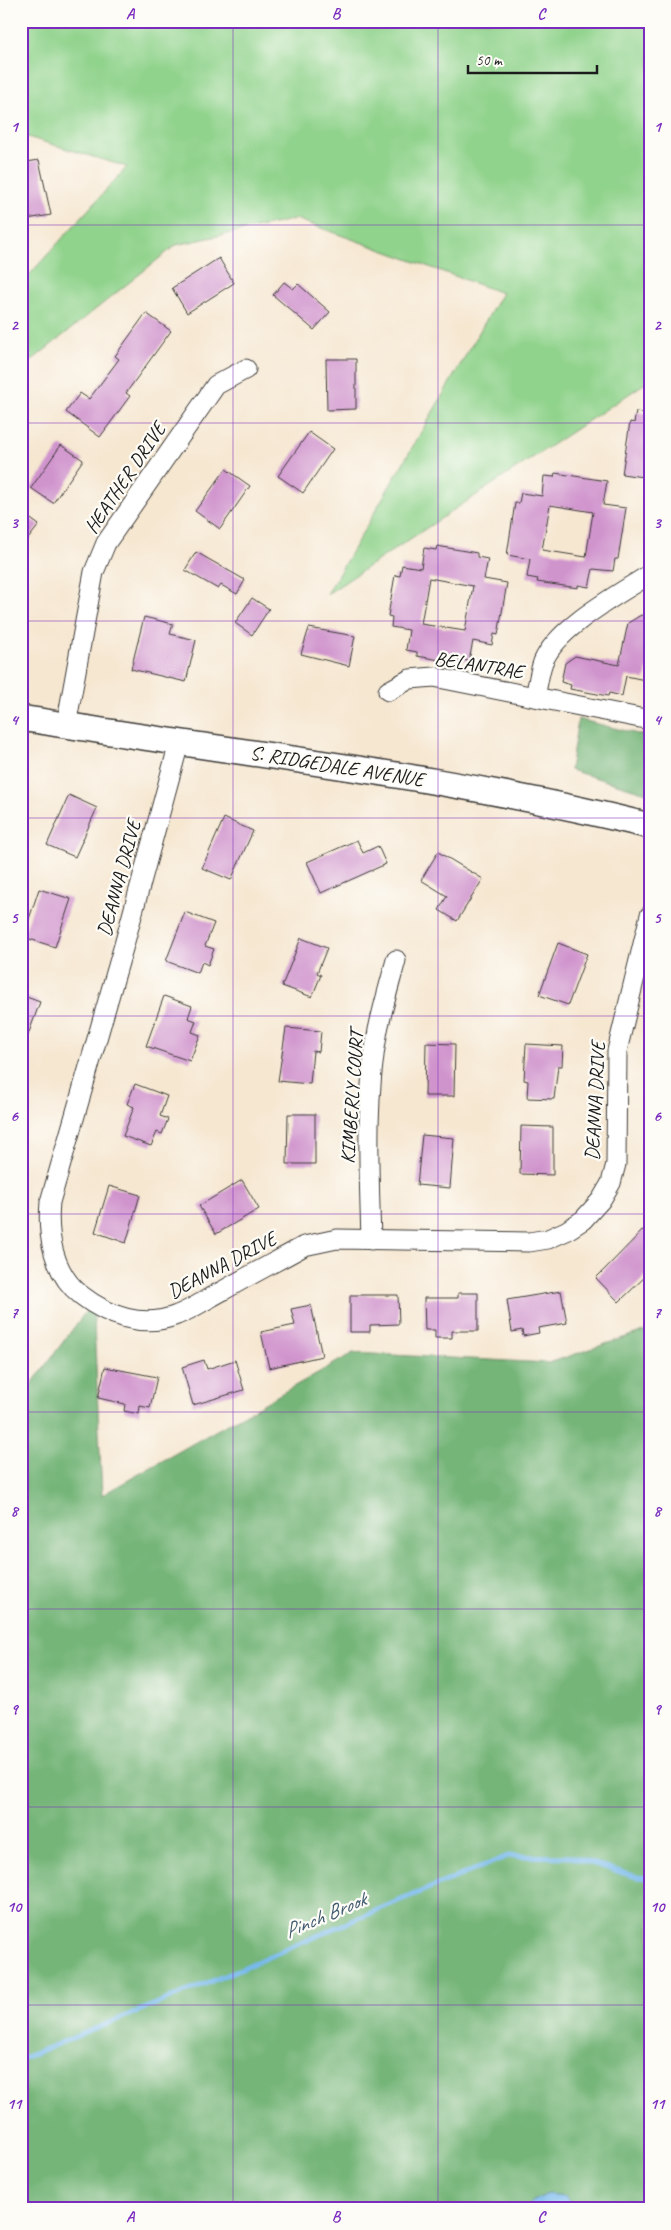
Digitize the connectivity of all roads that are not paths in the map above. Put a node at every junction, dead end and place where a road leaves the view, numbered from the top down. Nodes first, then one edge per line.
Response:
1 (246, 369) dead end
2 (650, 574) edge
3 (388, 691) dead end
4 (535, 696) junction
5 (21, 718) edge
6 (650, 720) edge
7 (66, 726) junction
8 (179, 743) junction
9 (650, 826) edge
10 (650, 914) edge
11 (396, 960) dead end
12 (371, 1240) junction

1 - 7 street, HEATHER DRIVE
2 - 4 street, BELANTRAE
3 - 4 street, BELANTRAE
4 - 6 street, BELANTRAE
5 - 7 main road, S. RIDGEDALE AVENUE
7 - 8 main road, S. RIDGEDALE AVENUE
8 - 9 main road, S. RIDGEDALE AVENUE
8 - 12 street, DEANNA DRIVE
10 - 12 street, DEANNA DRIVE
11 - 12 street, KIMBERLY COURT

